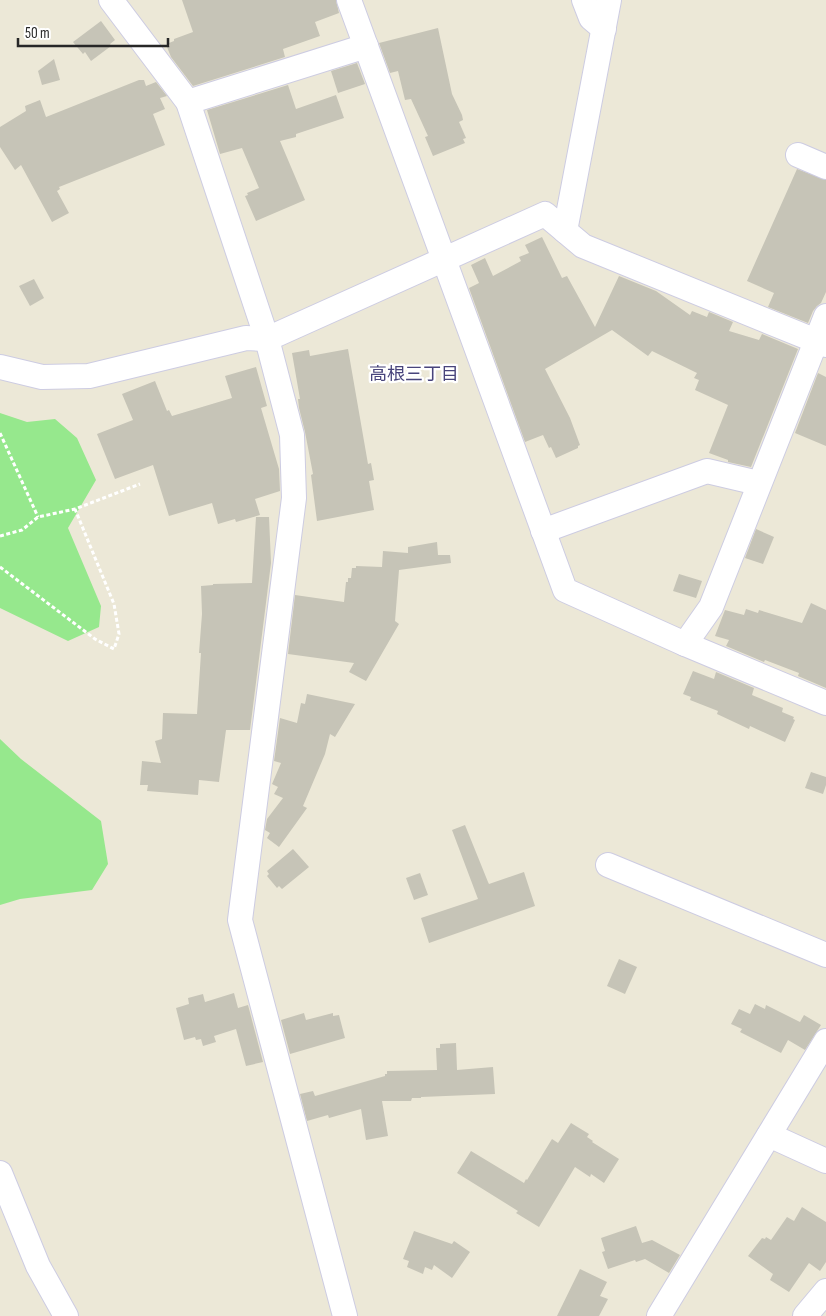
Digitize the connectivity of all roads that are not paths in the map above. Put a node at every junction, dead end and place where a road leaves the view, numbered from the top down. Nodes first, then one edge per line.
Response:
1 (111, 0) edge
2 (349, 0) edge
3 (584, 0) edge
4 (609, 0) edge
5 (604, 29) junction
6 (366, 46) junction
7 (188, 102) junction
8 (798, 155) dead end
9 (826, 167) edge
10 (565, 231) junction
11 (443, 260) junction
12 (826, 316) edge
13 (267, 339) junction
14 (821, 342) edge
15 (0, 367) edge
16 (758, 483) junction
17 (542, 530) junction
18 (686, 644) junction
19 (826, 703) edge
20 (608, 866) dead end
21 (826, 955) edge
22 (826, 1041) edge
23 (769, 1135) junction
24 (826, 1161) edge
25 (0, 1173) edge
26 (826, 1291) edge
27 (66, 1316) edge
28 (345, 1316) edge
29 (659, 1316) edge
30 (805, 1316) edge

1 - 7 street
2 - 6 street
3 - 5 street
4 - 5 street
5 - 10 street
6 - 7 street
6 - 11 street
7 - 13 street
8 - 9 street
10 - 11 street
10 - 14 street
11 - 13 street
11 - 17 street
12 - 14 street
13 - 15 street
13 - 28 street
14 - 16 street
16 - 17 street
16 - 18 street
17 - 18 street
18 - 19 street
20 - 21 street
22 - 23 street
23 - 24 street
23 - 29 street
25 - 27 street
26 - 30 street

